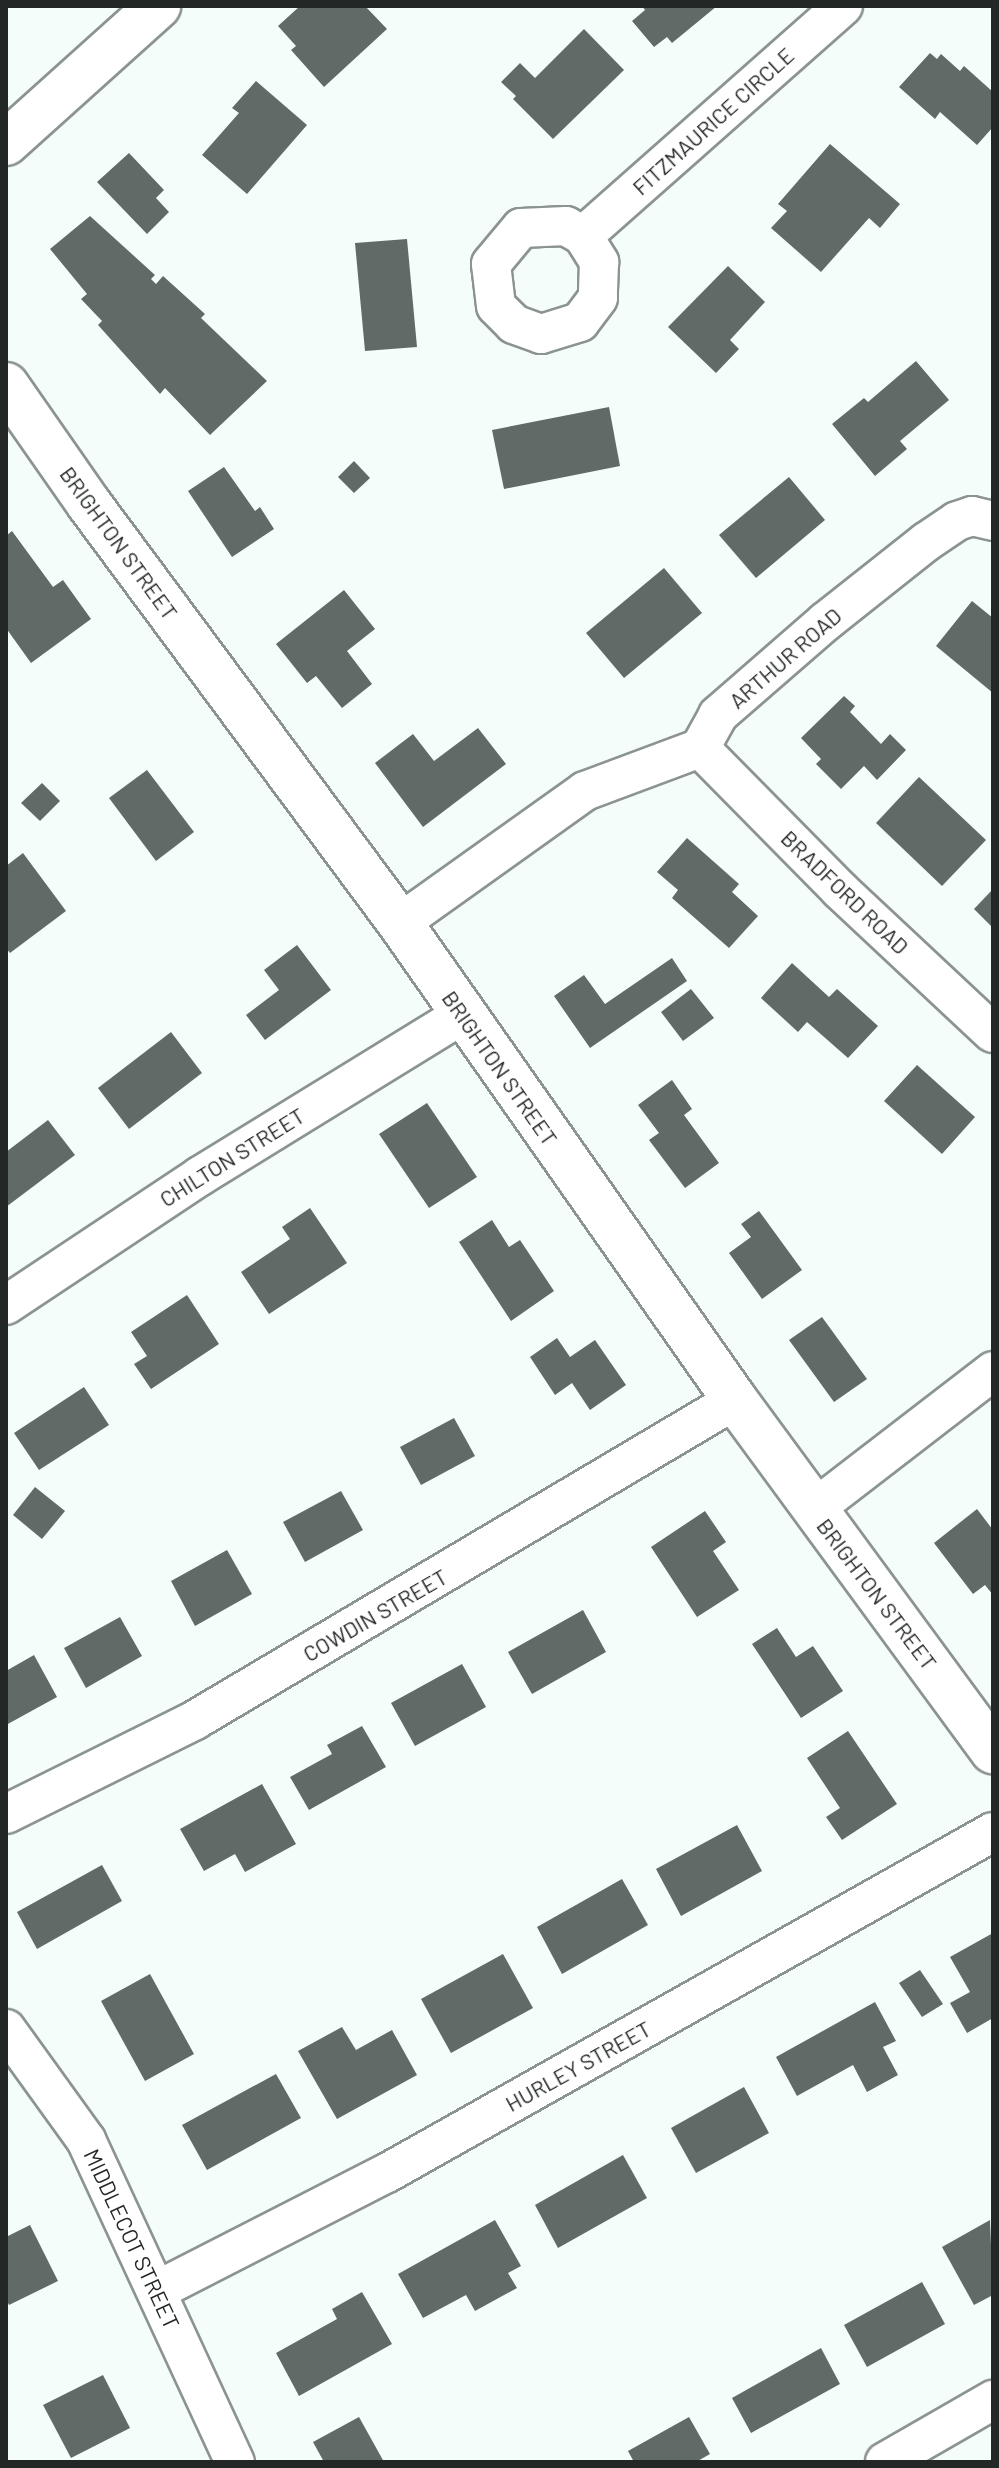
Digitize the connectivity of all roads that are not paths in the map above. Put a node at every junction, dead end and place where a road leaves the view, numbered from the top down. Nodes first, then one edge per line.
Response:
1 (158, 6) edge
2 (843, 6) edge
3 (6, 143) edge
4 (583, 236) dead end
5 (6, 385) edge
6 (982, 519) edge
7 (700, 748) junction
8 (400, 923) junction
9 (462, 1015) junction
10 (993, 1033) edge
11 (6, 1305) edge
12 (993, 1371) edge
13 (735, 1400) junction
14 (814, 1509) junction
15 (993, 1751) edge
16 (6, 1814) edge
17 (993, 1832) edge
18 (6, 2029) edge
19 (158, 2290) junction
20 (993, 2400) edge
21 (235, 2462) edge
22 (885, 2462) edge

1 - 3 main road
2 - 4 street, FITZMAURICE CIRCLE
5 - 8 main road, BRIGHTON STREET
6 - 7 street, ARTHUR ROAD
7 - 8 street
7 - 10 street, BRADFORD ROAD
8 - 9 main road, BRIGHTON STREET
9 - 11 street, CHILTON STREET
9 - 13 main road, BRIGHTON STREET
12 - 14 street
13 - 14 main road, BRIGHTON STREET
13 - 16 street, COWDIN STREET
14 - 15 main road, BRIGHTON STREET
17 - 19 street, HURLEY STREET
18 - 19 street, MIDDLECOT STREET
19 - 21 street, MIDDLECOT STREET
20 - 22 street

